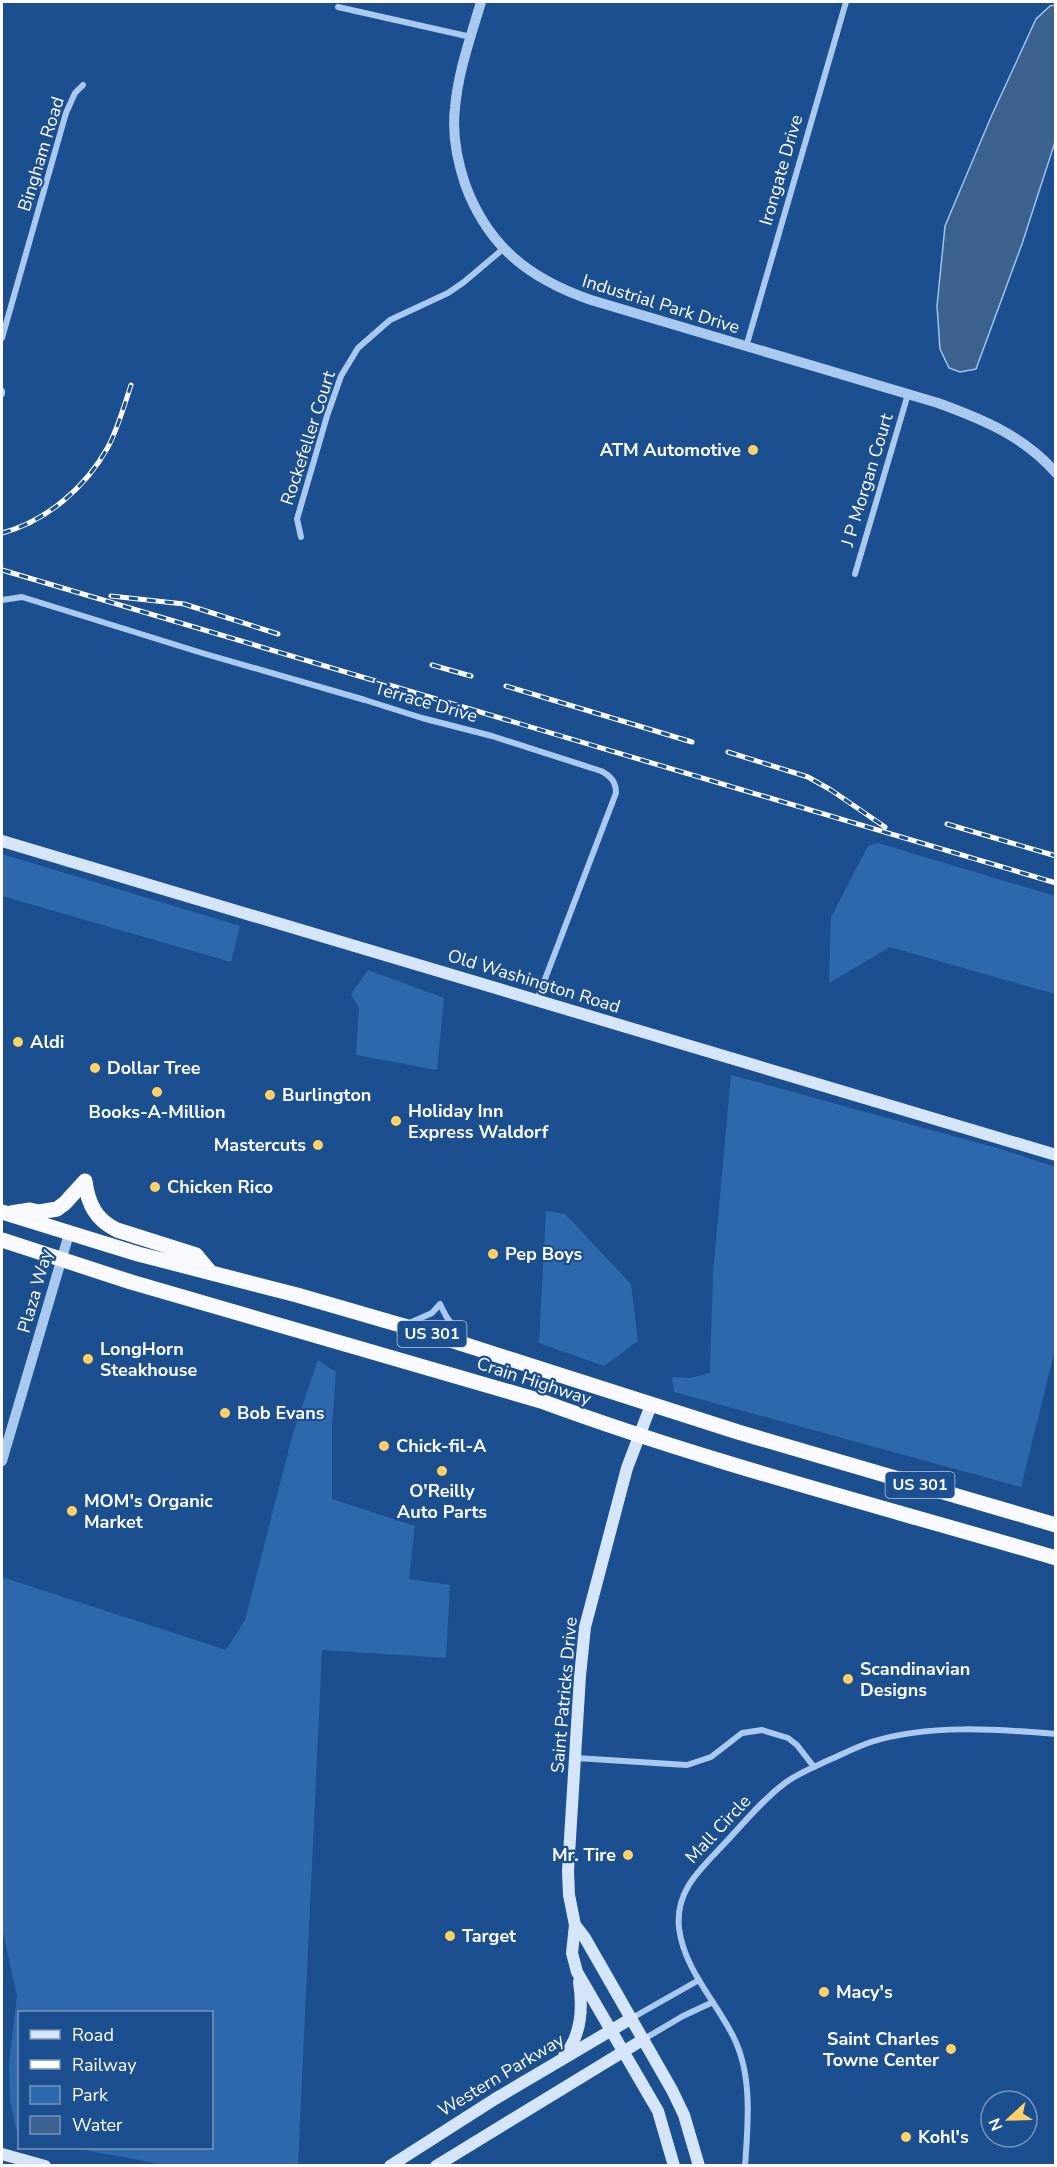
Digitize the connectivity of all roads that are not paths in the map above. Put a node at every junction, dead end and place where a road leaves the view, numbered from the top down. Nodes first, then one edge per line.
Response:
1 (481, 2) edge
2 (846, 2) edge
3 (338, 8) dead end
4 (471, 37) junction
5 (83, 85) dead end
6 (503, 249) junction
7 (2, 338) edge
8 (745, 347) junction
9 (908, 394) junction
10 (1056, 473) edge
11 (301, 537) dead end
12 (855, 574) dead end
13 (2, 600) edge
14 (2, 841) edge
15 (537, 1000) junction
16 (1056, 1155) edge
17 (4, 1213) edge
18 (69, 1234) junction
19 (2, 1240) edge
20 (60, 1261) junction
21 (211, 1273) junction
22 (402, 1326) junction
23 (467, 1345) junction
24 (651, 1405) junction
25 (640, 1436) junction
26 (2, 1461) edge
27 (1056, 1524) edge
28 (1056, 1558) edge
29 (1056, 1734) edge
30 (576, 1758) junction
31 (814, 1767) junction
32 (575, 1925) junction
33 (577, 1972) junction
34 (699, 1980) junction
35 (713, 2002) junction
36 (632, 2018) junction
37 (610, 2031) junction
38 (644, 2039) junction
39 (624, 2052) junction
40 (559, 2061) junction
41 (2, 2154) edge
42 (45, 2166) edge
43 (390, 2166) edge
44 (435, 2166) edge
45 (674, 2166) edge
46 (699, 2166) edge
47 (745, 2166) edge

1 - 4 street, Industrial Park Drive
2 - 8 street, Irongate Drive
3 - 4 street
4 - 6 street, Industrial Park Drive
5 - 7 street, Bingham Road
6 - 8 street, Industrial Park Drive
6 - 11 street, Rockefeller Court
8 - 9 street, Industrial Park Drive
9 - 10 street, Industrial Park Drive
9 - 12 street, J P Morgan Court
13 - 15 street, Terrace Drive
14 - 15 main road, Old Washington Road
15 - 16 main road, Old Washington Road
17 - 18 highway, Crain Highway / US 301
17 - 21 highway
18 - 20 street, Plaza Way
18 - 21 highway, Crain Highway / US 301
19 - 20 highway, Crain Highway / US 301
20 - 25 highway, Crain Highway / US 301
20 - 26 street, Plaza Way
21 - 22 highway, Crain Highway / US 301
22 - 23 highway, Crain Highway / US 301
22 - 23 street
23 - 24 highway, Crain Highway / US 301
24 - 25 main road, Saint Patricks Drive
24 - 27 highway, Crain Highway / US 301
25 - 28 highway, Crain Highway / US 301
25 - 30 main road, Saint Patricks Drive
29 - 31 street, Mall Circle
30 - 31 street
30 - 32 main road, Saint Patricks Drive
31 - 34 street, Mall Circle
32 - 33 main road, Saint Patricks Drive
32 - 36 main road, Saint Patricks Drive
33 - 37 main road, Saint Patricks Drive
33 - 40 main road
34 - 35 street, Mall Circle
34 - 36 street
35 - 38 street
35 - 47 street, Mall Circle
36 - 37 main road, Western Parkway
36 - 38 main road, Saint Patricks Drive
37 - 39 main road, Saint Patricks Drive
37 - 40 main road, Western Parkway
38 - 39 main road
38 - 46 main road, Saint Patricks Drive
39 - 44 main road
39 - 45 main road, Saint Patricks Drive
40 - 43 main road, Western Parkway
41 - 42 main road

